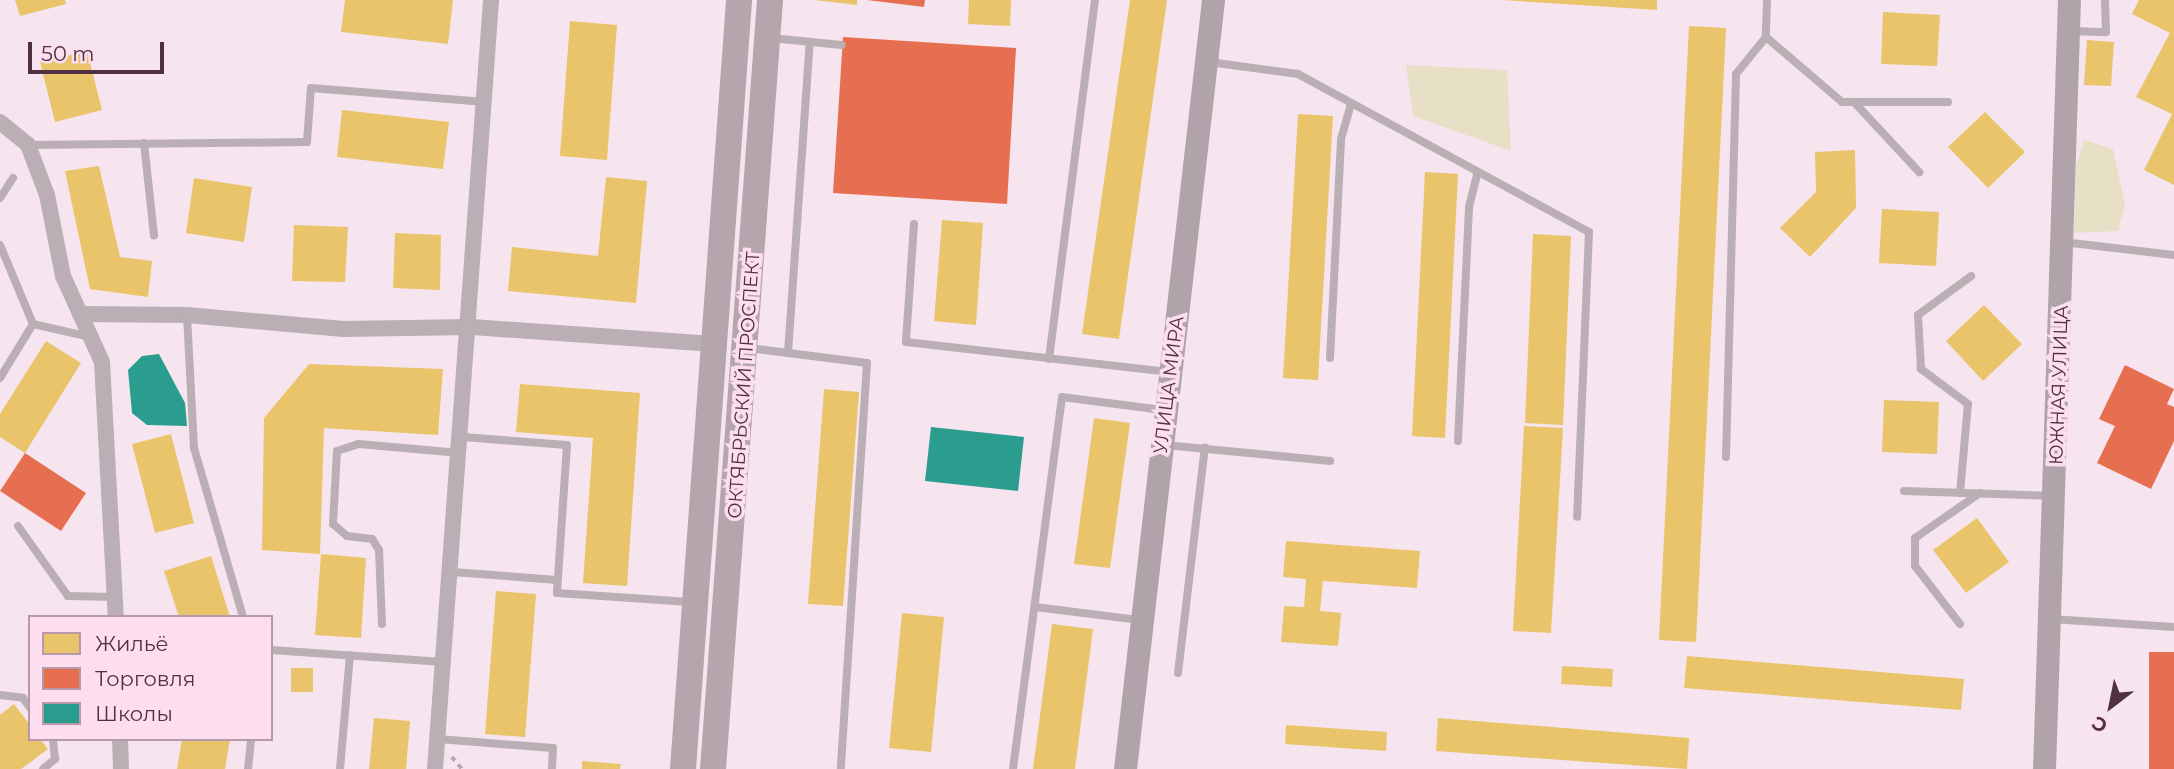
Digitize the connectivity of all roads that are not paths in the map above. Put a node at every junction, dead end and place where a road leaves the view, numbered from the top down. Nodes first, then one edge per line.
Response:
1 (491, 0) edge
2 (739, 0) edge
3 (770, 0) edge
4 (1094, 0) edge
5 (1213, 0) edge
6 (1767, 0) edge
7 (2069, 0) edge
8 (2105, 0) edge
9 (2069, 31) junction
10 (768, 37) junction
11 (1766, 37) junction
12 (810, 42) junction
13 (842, 46) dead end
14 (1206, 62) junction
15 (485, 102) junction
16 (1854, 102) junction
17 (1948, 102) dead end
18 (1351, 103) junction
19 (0, 122) edge
20 (145, 143) junction
21 (28, 145) junction
22 (1478, 172) junction
23 (1919, 172) dead end
24 (13, 178) dead end
25 (0, 198) edge
26 (914, 224) dead end
27 (154, 235) dead end
28 (2063, 242) junction
29 (0, 245) edge
30 (2174, 255) edge
31 (1970, 276) dead end
32 (80, 314) junction
33 (187, 315) junction
34 (33, 324) junction
35 (472, 327) junction
36 (90, 337) junction
37 (717, 344) junction
38 (746, 348) junction
39 (788, 353) junction
40 (1329, 358) dead end
41 (1049, 359) junction
42 (1171, 372) junction
43 (0, 378) edge
44 (1166, 411) junction
45 (1458, 441) dead end
46 (1162, 444) junction
47 (462, 445) junction
48 (1205, 449) junction
49 (1726, 457) dead end
50 (1330, 461) dead end
51 (1904, 491) dead end
52 (1960, 493) junction
53 (1980, 493) junction
54 (2054, 496) junction
55 (1577, 517) dead end
56 (18, 526) dead end
57 (452, 572) junction
58 (558, 580) junction
59 (115, 597) junction
60 (696, 601) junction
61 (1035, 607) junction
62 (116, 615) edge
63 (242, 615) edge
64 (2048, 618) junction
65 (1142, 620) junction
66 (382, 624) dead end
67 (1960, 624) dead end
68 (2174, 627) edge
69 (273, 650) edge
70 (350, 655) junction
71 (444, 662) junction
72 (1178, 673) dead end
73 (0, 695) edge
74 (28, 705) edge
75 (438, 739) junction
76 (53, 741) edge
77 (120, 741) edge
78 (251, 741) edge
79 (43, 769) edge
80 (121, 769) edge
81 (248, 769) edge
82 (340, 769) edge
83 (435, 769) edge
84 (552, 769) edge
85 (683, 769) edge
86 (713, 769) edge
87 (841, 769) edge
88 (1013, 769) edge
89 (1125, 769) edge
90 (2044, 769) edge

1 - 15 street
2 - 37 main road, ОКТЯБРЬСКИЙ ПРОСПЕКТ
3 - 10 main road, ОКТЯБРЬСКИЙ ПРОСПЕКТ
4 - 41 lane
5 - 14 street, УЛИЦА МИРА
6 - 11 lane
7 - 9 street, ЮЖНАЯ УЛИЦА
8 - 9 lane
9 - 28 street, ЮЖНАЯ УЛИЦА
10 - 12 lane
10 - 38 main road, ОКТЯБРЬСКИЙ ПРОСПЕКТ
11 - 16 lane
11 - 49 lane
12 - 13 lane
12 - 39 lane
14 - 18 lane
14 - 42 street, УЛИЦА МИРА
15 - 20 lane
15 - 35 street
16 - 17 lane
16 - 23 lane
18 - 22 lane
18 - 40 lane
19 - 21 street
20 - 21 lane
20 - 27 lane
21 - 32 street
22 - 45 lane
22 - 55 lane
24 - 25 lane
26 - 41 lane
28 - 30 lane
28 - 54 street, ЮЖНАЯ УЛИЦА
29 - 34 lane
31 - 52 lane
32 - 33 street
32 - 36 street
33 - 35 street
33 - 63 lane
34 - 36 lane
34 - 43 lane
35 - 37 street
35 - 47 street
36 - 59 street
37 - 60 main road, ОКТЯБРЬСКИЙ ПРОСПЕКТ
38 - 39 lane
38 - 86 main road, ОКТЯБРЬСКИЙ ПРОСПЕКТ
39 - 87 lane
41 - 42 lane
42 - 44 street, УЛИЦА МИРА
44 - 46 street, УЛИЦА МИРА
44 - 61 lane
46 - 48 lane
46 - 65 street, УЛИЦА МИРА
47 - 57 street
47 - 58 lane
47 - 66 lane
48 - 50 lane
48 - 72 lane
51 - 52 lane
52 - 53 lane
53 - 54 lane
53 - 67 lane
54 - 64 street, ЮЖНАЯ УЛИЦА
56 - 59 lane
57 - 58 lane
57 - 71 street
58 - 60 lane
59 - 62 street
60 - 85 main road, ОКТЯБРЬСКИЙ ПРОСПЕКТ
61 - 65 lane
61 - 88 lane
64 - 68 lane
64 - 90 street, ЮЖНАЯ УЛИЦА
65 - 89 street, УЛИЦА МИРА
69 - 70 lane
70 - 71 lane
70 - 82 lane
71 - 75 street
73 - 74 lane
75 - 83 street
75 - 84 lane
76 - 79 lane
77 - 80 street
78 - 81 lane

